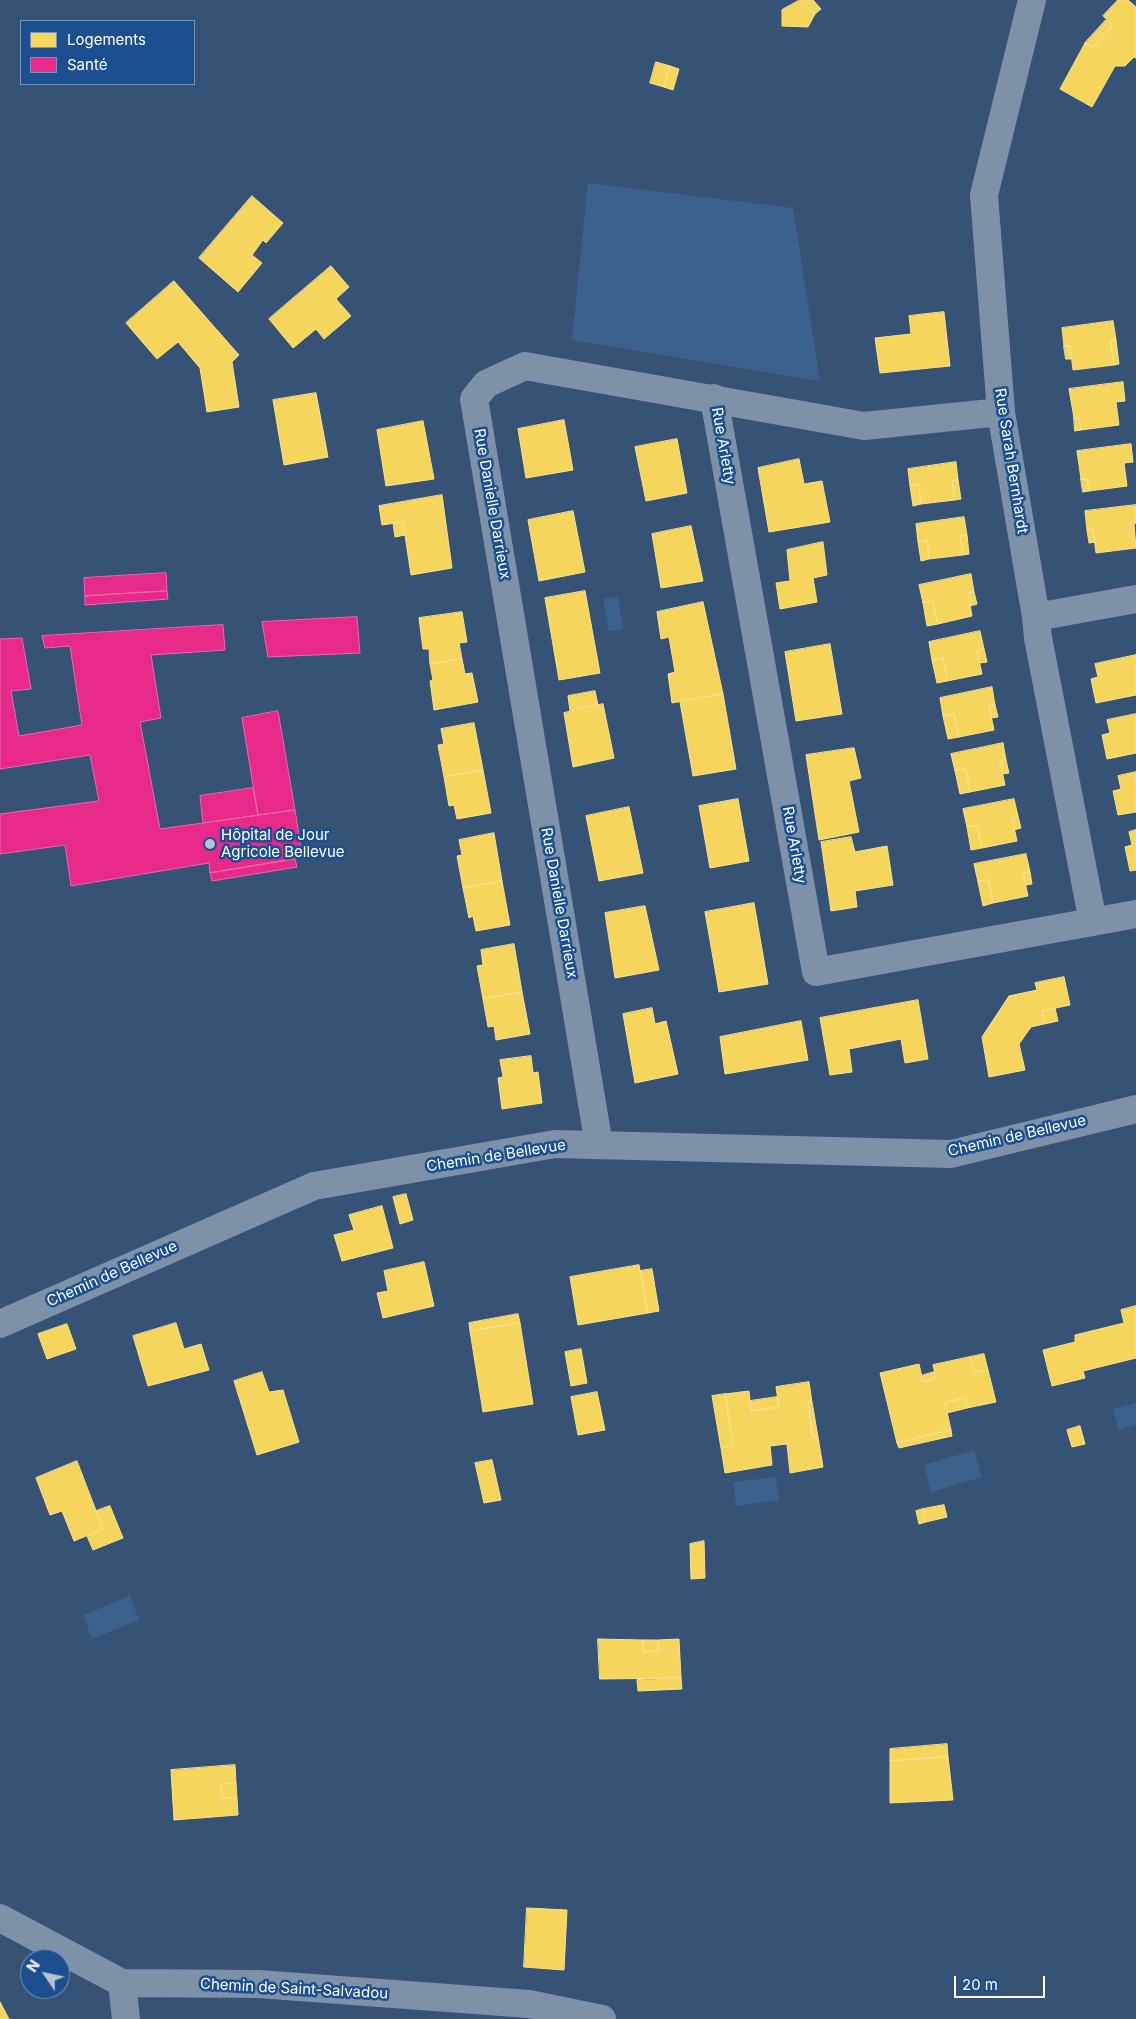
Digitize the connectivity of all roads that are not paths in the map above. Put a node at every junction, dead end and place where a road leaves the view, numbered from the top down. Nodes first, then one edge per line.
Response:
1 (1032, 0) edge
2 (714, 398) junction
3 (1001, 412) junction
4 (1136, 599) edge
5 (1036, 617) junction
6 (1136, 914) edge
7 (1093, 922) junction
8 (1136, 1109) edge
9 (599, 1145) junction
10 (0, 1324) edge
11 (0, 1918) edge
12 (122, 1983) junction
13 (126, 2019) edge
14 (602, 2019) edge

1 - 3 street, Rue Sarah Bernhardt
2 - 3 street, Rue Danielle Darrieux
2 - 7 street, Rue Arletty
2 - 9 street, Rue Danielle Darrieux
3 - 5 street, Rue Sarah Bernhardt
4 - 5 street
5 - 7 street, Rue Sarah Bernhardt
6 - 7 street, Rue Arletty
8 - 9 street, Chemin de Bellevue
9 - 10 street, Chemin de Bellevue
11 - 12 street, Chemin de Saint-Salvadou
12 - 13 street
12 - 14 street, Chemin de Saint-Salvadou

